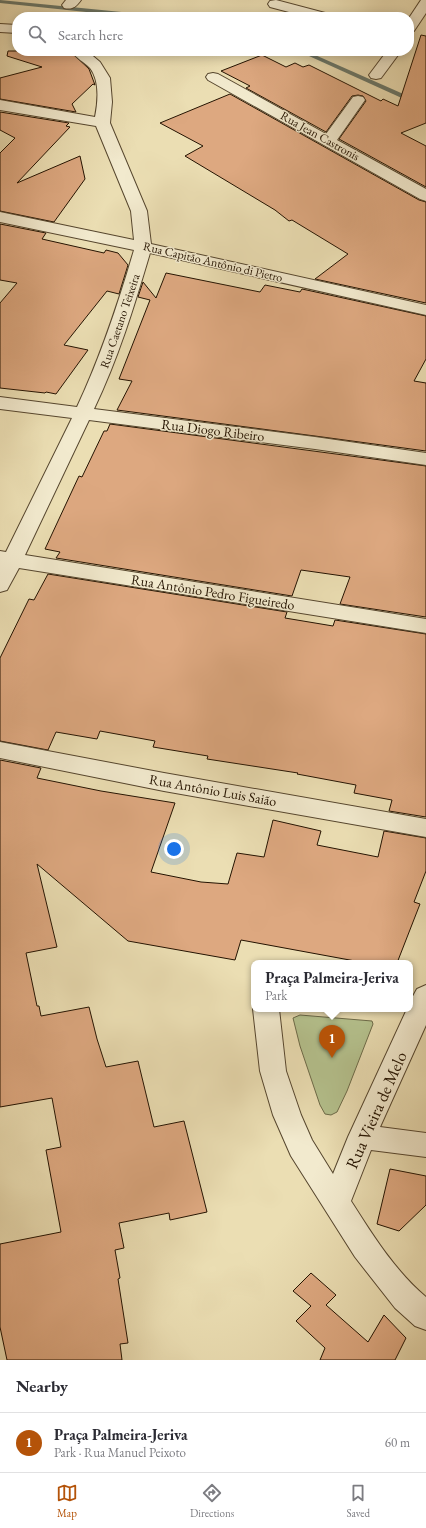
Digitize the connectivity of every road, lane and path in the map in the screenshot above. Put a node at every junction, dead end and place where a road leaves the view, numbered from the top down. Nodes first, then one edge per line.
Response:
1 (426, 3) edge
2 (275, 4) dead end
3 (305, 12) edge
4 (414, 21) edge
5 (0, 28) edge
6 (12, 29) edge
7 (84, 56) edge
8 (390, 56) edge
9 (376, 75) dead end
10 (213, 77) dead end
11 (358, 100) dead end
12 (0, 105) edge
13 (102, 123) junction
14 (329, 141) junction
15 (426, 196) edge
16 (0, 217) edge
17 (143, 247) junction
18 (426, 310) edge
19 (0, 403) edge
20 (83, 414) junction
21 (426, 460) edge
22 (7, 559) edge
23 (0, 585) edge
24 (426, 626) edge
25 (0, 750) edge
26 (426, 828) edge
27 (419, 1002) edge
28 (266, 1012) edge
29 (362, 1137) junction
30 (426, 1145) edge
31 (336, 1202) junction
32 (426, 1316) edge

1 - 4 street
2 - 3 street
5 - 6 street
7 - 13 street, Rua Caetano Teixeira
8 - 9 street
10 - 14 street, Rua Jean Castronis
11 - 14 street
12 - 13 street
13 - 17 street, Rua Caetano Teixeira
14 - 15 street, Rua Jean Castronis
16 - 17 street, Rua Capitão Antônio di Pietro
17 - 18 street, Rua Capitão Antônio di Pietro
17 - 20 street, Rua Caetano Teixeira
19 - 20 street, Rua Diogo Ribeiro
20 - 21 street, Rua Diogo Ribeiro
20 - 22 street, Rua Caetano Teixeira
22 - 23 street, Rua Caetano Teixeira
22 - 24 street, Rua Antônio Pedro Figueiredo
25 - 26 street, Rua Antônio Luis Saião
27 - 29 street, Rua Vieira de Melo
28 - 31 street
29 - 30 street
29 - 31 street, Rua Vieira de Melo
31 - 32 street

